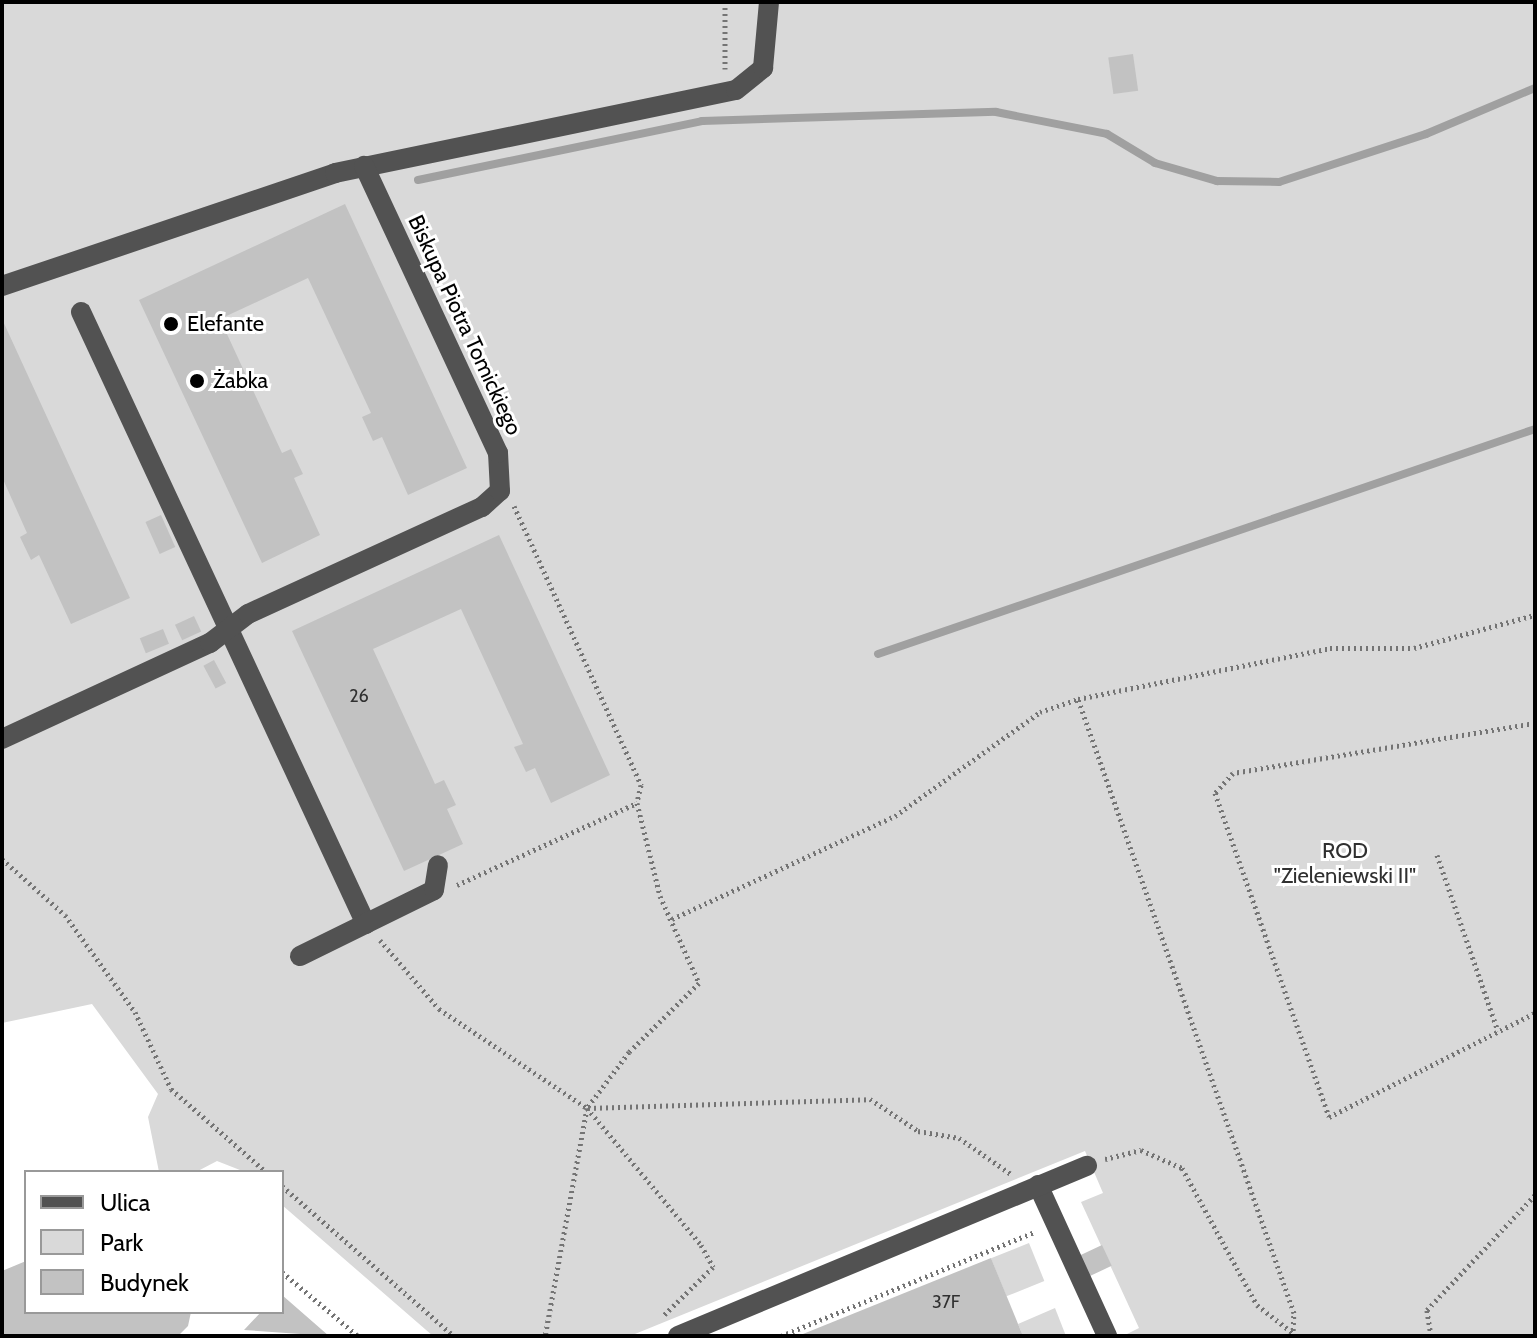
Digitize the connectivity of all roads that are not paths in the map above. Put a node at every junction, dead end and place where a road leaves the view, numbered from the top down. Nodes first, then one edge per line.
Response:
1 (769, 2) edge
2 (364, 166) junction
3 (2, 286) edge
4 (81, 312) dead end
5 (229, 629) junction
6 (2, 739) edge
7 (439, 875) road end
8 (366, 924) junction
9 (300, 956) dead end
10 (1087, 1166) road end
11 (1030, 1188) junction
12 (678, 1336) edge
13 (1107, 1336) edge

1 - 2 street
2 - 3 street
2 - 5 street, Biskupa Piotra Tomickiego
4 - 5 street
5 - 6 street
5 - 8 street
7 - 8 street
8 - 9 street
10 - 11 street
11 - 12 street
11 - 13 street

